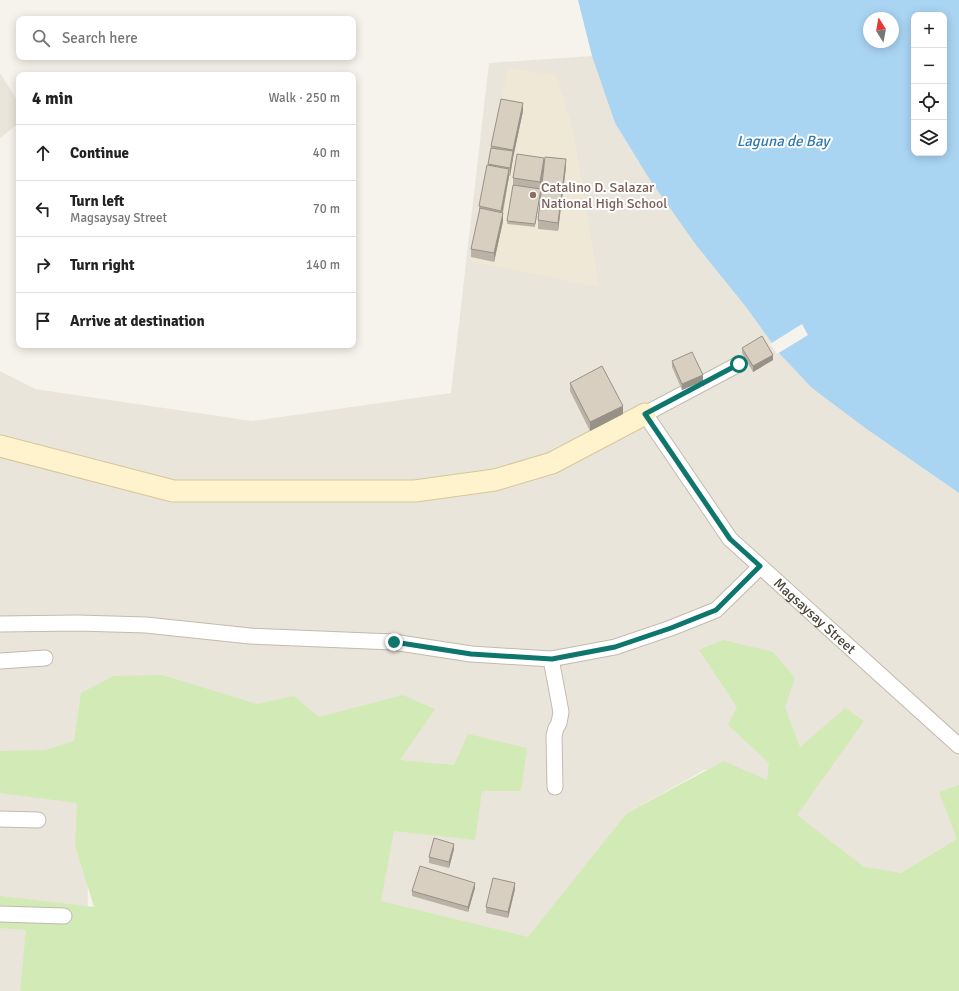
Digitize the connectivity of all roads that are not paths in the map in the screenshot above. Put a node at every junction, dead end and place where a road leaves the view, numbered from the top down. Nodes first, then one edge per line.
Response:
1 (739, 364) dead end
2 (645, 414) junction
3 (0, 446) edge
4 (760, 566) junction
5 (0, 624) edge
6 (45, 658) dead end
7 (552, 659) junction
8 (0, 661) edge
9 (959, 746) edge
10 (555, 787) dead end
11 (0, 819) edge
12 (38, 820) dead end
13 (0, 914) edge
14 (64, 916) dead end

1 - 2 street
2 - 3 street
2 - 4 street, Magsaysay Street
4 - 7 street
4 - 9 street, Magsaysay Street
5 - 7 street
6 - 8 street
7 - 10 street
11 - 12 street
13 - 14 street

